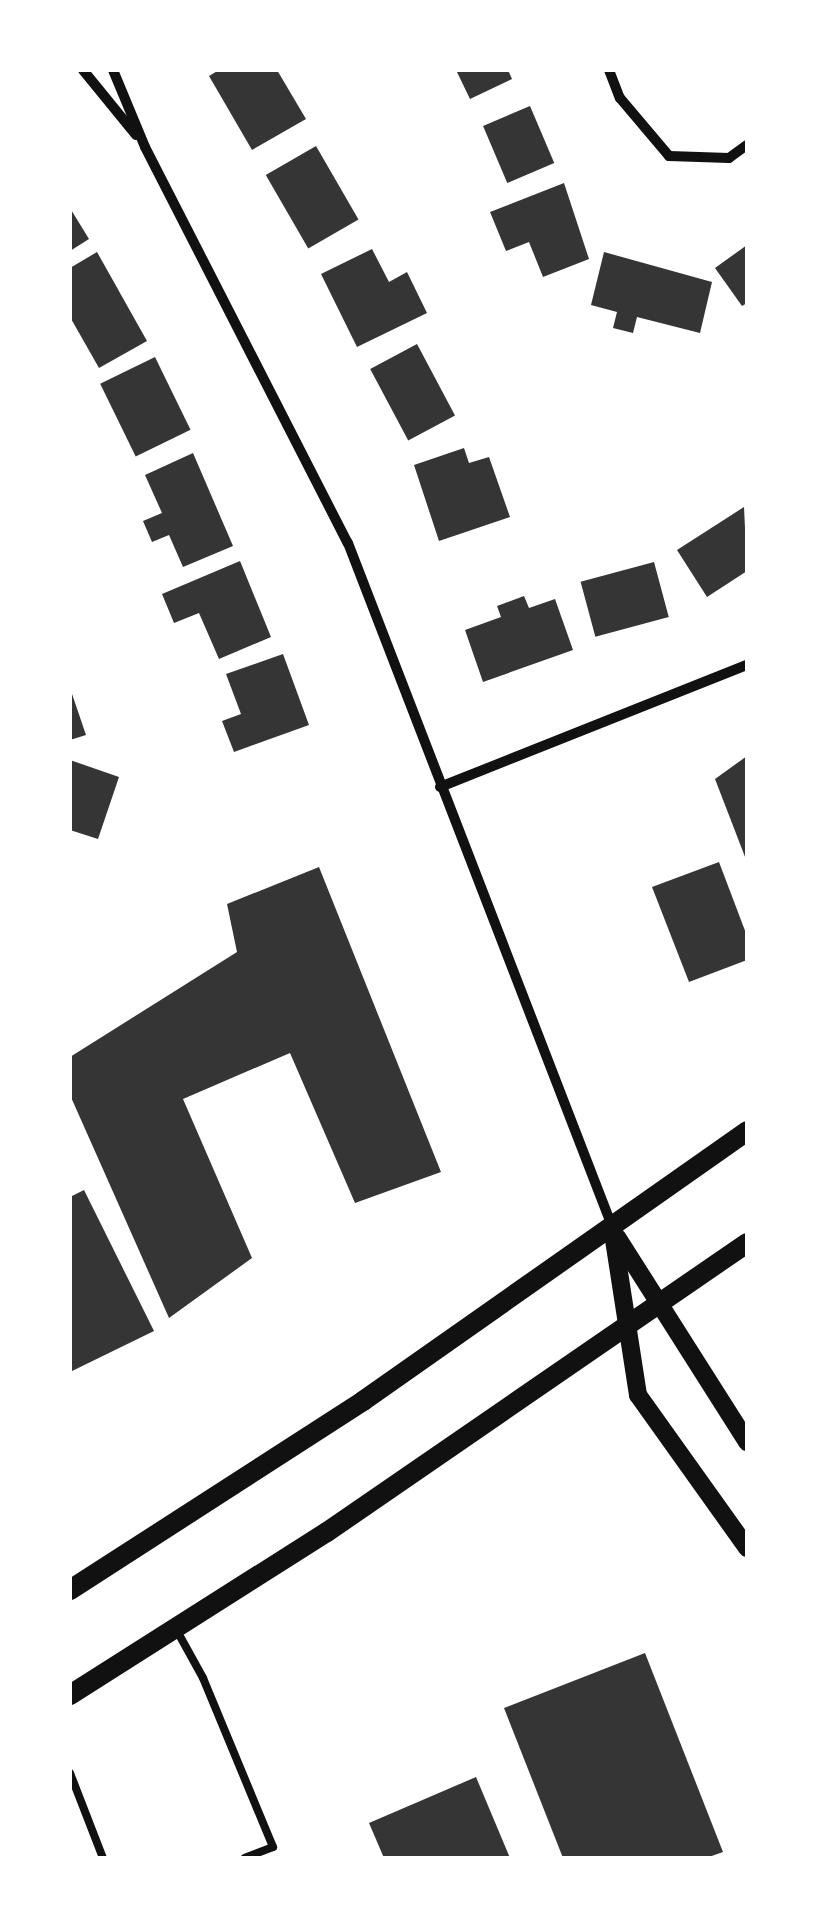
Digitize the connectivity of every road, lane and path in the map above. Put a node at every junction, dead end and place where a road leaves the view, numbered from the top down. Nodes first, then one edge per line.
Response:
1 (83, 70) edge
2 (113, 70) edge
3 (609, 70) edge
4 (747, 145) edge
5 (144, 146) junction
6 (747, 665) edge
7 (440, 787) junction
8 (747, 1131) edge
9 (612, 1228) junction
10 (747, 1242) edge
11 (657, 1307) junction
12 (626, 1329) junction
13 (747, 1442) edge
14 (747, 1548) edge
15 (70, 1590) edge
16 (176, 1630) junction
17 (70, 1695) edge
18 (70, 1773) edge
19 (104, 1858) edge
20 (245, 1858) edge

1 - 5 street
2 - 5 street
3 - 4 street
5 - 7 street
6 - 7 street
7 - 9 street
8 - 9 main road
9 - 11 street
9 - 12 street
9 - 15 main road
10 - 11 main road
11 - 12 main road
11 - 13 street
12 - 14 street
12 - 16 main road
16 - 17 main road
16 - 20 lane
18 - 19 lane

